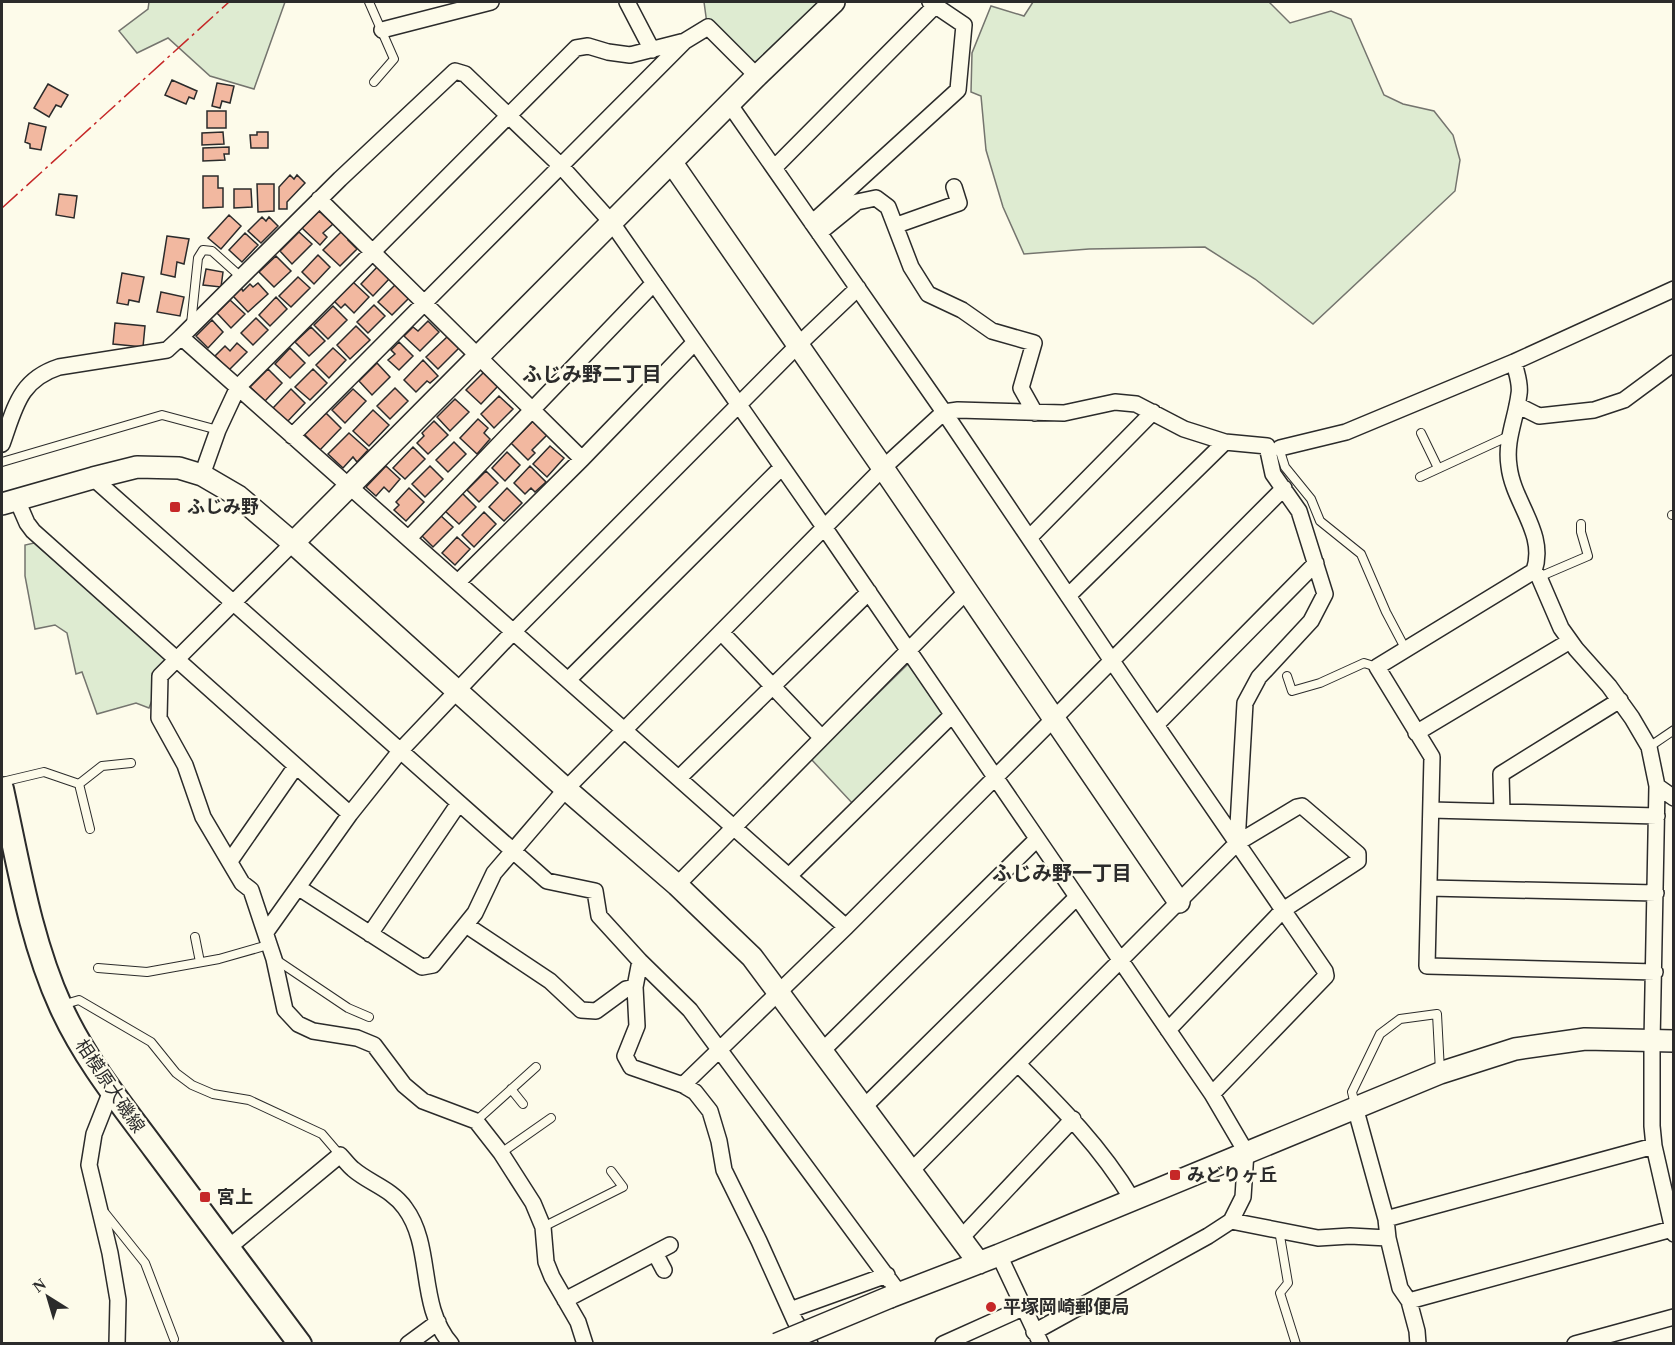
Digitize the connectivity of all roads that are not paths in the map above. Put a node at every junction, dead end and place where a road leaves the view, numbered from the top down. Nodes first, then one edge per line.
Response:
1 (369, 2) edge
2 (492, 2) edge
3 (627, 2) edge
4 (834, 2) edge
5 (933, 4) edge
6 (382, 30) junction
7 (685, 41) junction
8 (652, 50) junction
9 (757, 76) junction
10 (374, 81) dead end
11 (730, 105) junction
12 (508, 114) junction
13 (672, 163) junction
14 (560, 165) junction
15 (774, 168) junction
16 (954, 187) dead end
17 (319, 199) junction
18 (612, 223) junction
19 (897, 225) junction
20 (816, 228) junction
21 (374, 252) junction
22 (241, 277) junction
23 (654, 283) junction
24 (858, 288) junction
25 (1674, 289) edge
26 (425, 302) junction
27 (186, 333) junction
28 (695, 342) junction
29 (798, 345) junction
30 (479, 357) junction
31 (1514, 362) junction
32 (1674, 363) edge
33 (238, 387) junction
34 (739, 405) junction
35 (1516, 405) junction
36 (532, 409) junction
37 (944, 412) junction
38 (1153, 412) junction
39 (1035, 413) junction
40 (218, 430) junction
41 (1421, 433) dead end
42 (292, 436) junction
43 (1509, 436) junction
44 (1225, 442) junction
45 (2, 444) edge
46 (1274, 447) junction
47 (582, 459) junction
48 (2, 462) edge
49 (782, 467) junction
50 (883, 468) junction
51 (1438, 468) junction
52 (202, 475) junction
53 (1420, 477) dead end
54 (93, 478) junction
55 (349, 487) junction
56 (1284, 488) junction
57 (9, 502) edge
58 (1581, 524) dead end
59 (824, 527) junction
60 (409, 538) junction
61 (1029, 538) junction
62 (293, 543) junction
63 (1316, 563) junction
64 (1536, 574) junction
65 (459, 582) junction
66 (869, 592) junction
67 (966, 592) junction
68 (1068, 596) junction
69 (233, 603) junction
70 (514, 631) junction
71 (721, 632) junction
72 (1570, 641) junction
73 (1406, 650) junction
74 (909, 651) junction
75 (177, 659) junction
76 (1112, 661) junction
77 (1377, 667) junction
78 (1287, 676) dead end
79 (568, 680) junction
80 (773, 686) junction
81 (457, 691) junction
82 (1620, 700) junction
83 (952, 715) junction
84 (1054, 719) junction
85 (1156, 725) junction
86 (625, 730) junction
87 (1674, 730) edge
88 (1416, 733) junction
89 (822, 738) junction
90 (1648, 747) junction
91 (401, 750) junction
92 (131, 763) dead end
93 (296, 766) junction
94 (994, 777) junction
95 (679, 778) junction
96 (2, 782) edge
97 (79, 784) junction
98 (1657, 786) junction
99 (2, 789) edge
100 (566, 789) junction
101 (1674, 798) edge
102 (459, 803) junction
103 (1431, 810) junction
104 (1502, 812) junction
105 (350, 814) junction
106 (1657, 816) junction
107 (734, 827) junction
108 (90, 830) dead end
109 (1037, 839) junction
110 (1237, 843) junction
111 (512, 851) junction
112 (230, 861) junction
113 (789, 876) junction
114 (677, 885) junction
115 (298, 888) junction
116 (1429, 888) junction
117 (1656, 893) junction
118 (1077, 897) junction
119 (1179, 902) junction
120 (1283, 910) junction
121 (466, 925) junction
122 (846, 927) junction
123 (370, 934) junction
124 (195, 937) dead end
125 (269, 945) junction
126 (640, 961) junction
127 (1120, 961) junction
128 (200, 962) junction
129 (98, 968) dead end
130 (1655, 972) junction
131 (635, 987) junction
132 (779, 993) junction
133 (61, 1005) junction
134 (369, 1017) dead end
135 (1168, 1030) junction
136 (1652, 1041) junction
137 (1674, 1041) edge
138 (720, 1050) junction
139 (822, 1051) junction
140 (1018, 1064) junction
141 (536, 1067) dead end
142 (1440, 1073) junction
143 (682, 1085) junction
144 (511, 1089) junction
145 (111, 1091) junction
146 (1212, 1094) junction
147 (523, 1104) dead end
148 (864, 1107) junction
149 (1355, 1107) junction
150 (552, 1118) dead end
151 (1073, 1119) junction
152 (476, 1121) junction
153 (1654, 1146) junction
154 (1246, 1152) junction
155 (501, 1153) junction
156 (340, 1155) junction
157 (611, 1171) dead end
158 (911, 1171) junction
159 (1132, 1199) junction
160 (97, 1204) junction
161 (1386, 1219) junction
162 (1231, 1221) junction
163 (543, 1227) junction
164 (1279, 1230) junction
165 (1673, 1232) edge
166 (961, 1238) junction
167 (1388, 1238) junction
168 (670, 1245) dead end
169 (228, 1248) junction
170 (655, 1253) junction
171 (999, 1255) junction
172 (979, 1263) junction
173 (664, 1270) dead end
174 (887, 1275) junction
175 (895, 1295) junction
176 (565, 1300) junction
177 (1409, 1301) junction
178 (1023, 1308) junction
179 (790, 1310) junction
180 (1674, 1317) edge
181 (438, 1322) junction
182 (1037, 1338) edge
183 (174, 1339) dead end
184 (117, 1344) edge
185 (300, 1344) edge
186 (408, 1344) edge
187 (451, 1344) edge
188 (585, 1344) edge
189 (777, 1344) edge
190 (810, 1344) edge
191 (944, 1344) edge
192 (1296, 1344) edge
193 (1418, 1344) edge
194 (1575, 1344) edge

1 - 6 lane
2 - 6 street
3 - 8 street
4 - 9 street
5 - 15 street
5 - 20 street
6 - 10 lane
7 - 8 street
7 - 9 street
7 - 14 street
8 - 12 street
9 - 11 street
11 - 13 street
11 - 15 street
12 - 14 street
12 - 17 street
12 - 21 street
13 - 18 street
13 - 29 street
14 - 18 street
14 - 26 street
15 - 20 street
16 - 19 street
17 - 21 street
17 - 22 street
18 - 23 street
18 - 30 street
19 - 20 street
19 - 39 street
20 - 24 street
21 - 26 street
21 - 33 street
22 - 27 street
22 - 27 lane
23 - 28 street
23 - 36 street
24 - 29 street
24 - 37 street
25 - 31 street
26 - 30 street
26 - 42 street
27 - 33 street
27 - 45 street
28 - 34 street
28 - 47 street
29 - 34 street
29 - 50 street
30 - 36 street
30 - 55 street
31 - 35 street
31 - 46 street
32 - 35 street
33 - 40 street
33 - 42 street
34 - 49 street
34 - 70 street
35 - 43 street
36 - 47 street
36 - 60 street
37 - 39 street
37 - 50 street
37 - 61 street
38 - 39 street
38 - 44 street
38 - 61 street
40 - 48 lane
40 - 52 street
41 - 51 lane
42 - 55 street
43 - 51 lane
43 - 64 street
44 - 46 street
44 - 68 street
46 - 56 street
46 - 73 lane
47 - 65 street
49 - 59 street
49 - 79 street
50 - 59 street
50 - 67 street
51 - 53 lane
52 - 54 street
52 - 62 street
54 - 57 street
54 - 69 street
55 - 60 street
55 - 62 street
56 - 63 street
56 - 76 street
57 - 75 street
58 - 64 lane
59 - 66 street
59 - 71 street
60 - 65 street
61 - 68 street
62 - 69 street
62 - 81 street
63 - 85 street
63 - 110 street
64 - 72 street
64 - 73 street
65 - 70 street
66 - 74 street
66 - 80 street
67 - 74 street
67 - 84 street
68 - 76 street
69 - 75 street
69 - 91 street
70 - 79 street
70 - 81 street
71 - 80 street
71 - 86 street
72 - 82 street
72 - 88 street
73 - 77 street
74 - 83 street
74 - 89 street
75 - 93 street
75 - 112 street
76 - 84 street
76 - 85 street
77 - 78 lane
77 - 88 street
79 - 86 street
80 - 89 street
80 - 95 street
81 - 91 street
81 - 100 street
82 - 90 street
82 - 104 street
83 - 94 street
83 - 113 street
84 - 94 street
84 - 119 street
85 - 110 street
86 - 95 street
86 - 100 street
87 - 90 lane
88 - 103 street
89 - 107 street
90 - 98 street
91 - 102 street
91 - 105 street
92 - 97 lane
93 - 105 street
93 - 112 street
94 - 109 street
94 - 122 street
95 - 107 street
96 - 97 lane
97 - 108 lane
98 - 101 street
98 - 106 street
99 - 133 main road, 相模原大磯線
100 - 111 street
100 - 114 street
102 - 111 street
102 - 123 street
103 - 104 street
103 - 116 street
104 - 106 street
105 - 115 street
106 - 117 street
107 - 113 street
107 - 114 street
109 - 118 street
109 - 139 street
110 - 119 street
110 - 120 street
110 - 120 street
111 - 121 street
111 - 126 street
112 - 125 street
113 - 122 street
114 - 132 street
115 - 123 street
115 - 125 street
116 - 117 street
116 - 130 street
117 - 130 street
118 - 127 street
118 - 148 street
119 - 127 street
120 - 135 street
120 - 146 street
121 - 123 street
121 - 131 street
122 - 132 street
124 - 128 lane
125 - 128 lane
125 - 134 lane
125 - 152 street
126 - 131 street
126 - 138 street
127 - 135 street
127 - 140 street
128 - 129 lane
130 - 136 street
131 - 143 street
132 - 138 street
132 - 139 street
133 - 145 main road, 相模原大磯線
133 - 156 lane
135 - 146 street
136 - 137 street
136 - 142 street
136 - 153 street
138 - 143 street
138 - 174 street
139 - 148 street
140 - 151 street
140 - 158 street
141 - 144 lane
142 - 149 street
142 - 149 lane
143 - 179 street
144 - 147 lane
144 - 152 lane
145 - 160 street
145 - 169 main road, 相模原大磯線
146 - 154 street
148 - 158 street
149 - 154 street
149 - 161 street
150 - 155 lane
151 - 159 street
151 - 166 street
152 - 155 street
153 - 161 street
153 - 165 street
154 - 159 street
154 - 162 street
155 - 163 street
156 - 169 street
156 - 181 street
157 - 163 lane
158 - 166 street
159 - 171 street
160 - 183 lane
160 - 184 street
161 - 167 street
162 - 164 street
162 - 182 street
163 - 176 street
164 - 167 street
164 - 192 lane
165 - 177 street
166 - 172 street
167 - 177 street
168 - 170 street
169 - 185 main road, 相模原大磯線
170 - 173 street
170 - 176 street
171 - 172 street
171 - 178 street
172 - 175 street
174 - 175 street
174 - 179 street
175 - 189 street, bridge
176 - 188 street
177 - 193 street
178 - 182 street
178 - 191 street
179 - 190 street
180 - 194 street
181 - 186 street
181 - 187 street

